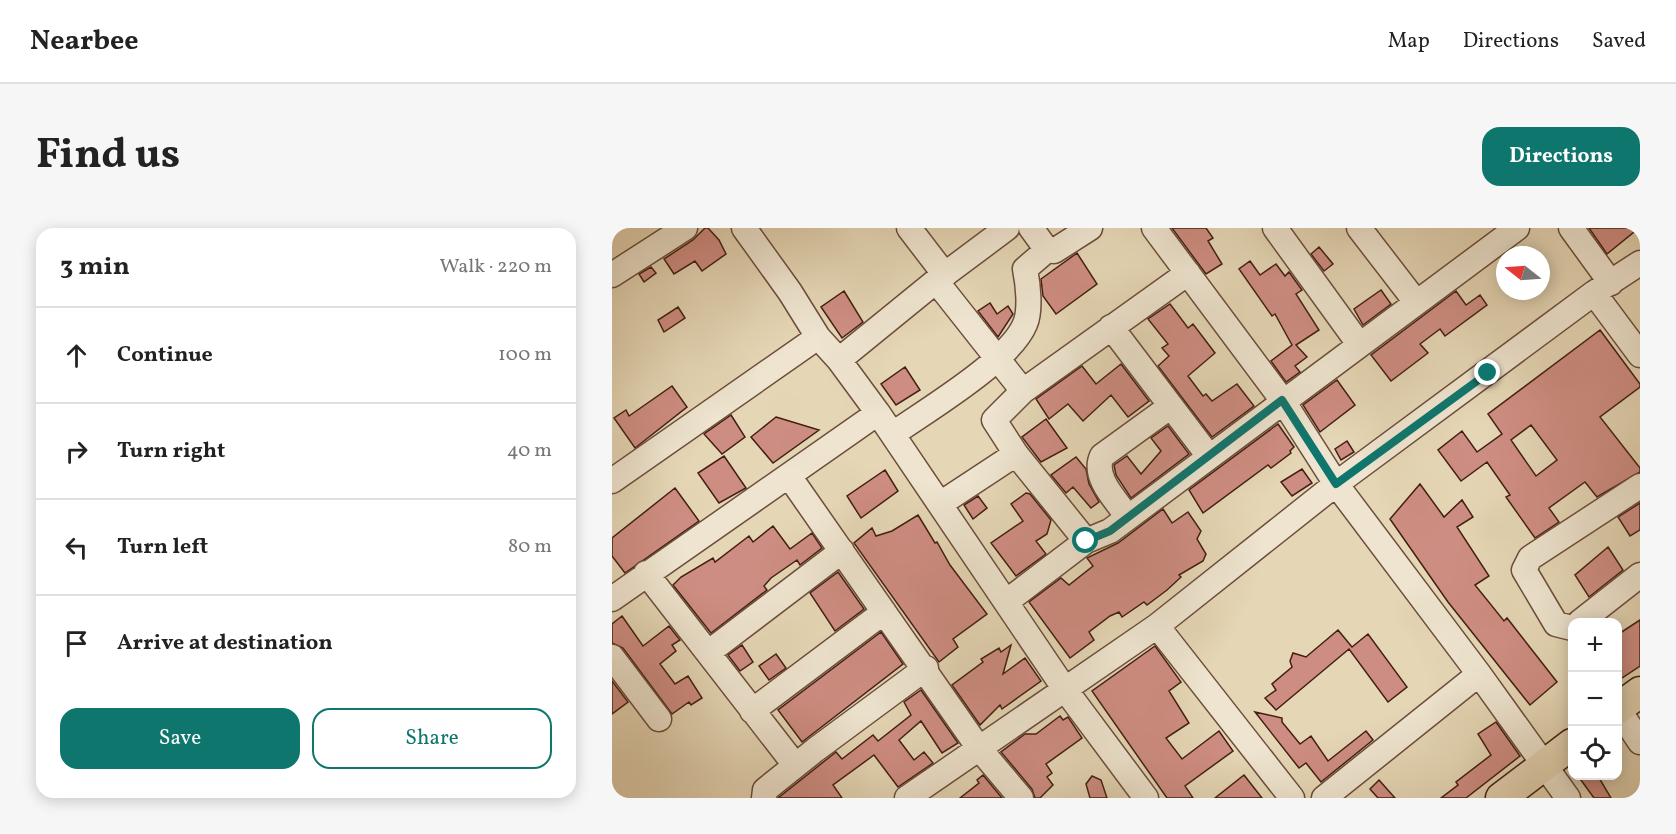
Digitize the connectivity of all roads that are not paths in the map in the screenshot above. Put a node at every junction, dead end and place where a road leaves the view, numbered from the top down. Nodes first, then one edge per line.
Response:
1 (685, 228) edge
2 (744, 228) edge
3 (909, 228) edge
4 (1007, 228) edge
5 (1031, 228) edge
6 (1090, 228) edge
7 (1275, 228) edge
8 (1359, 228) edge
9 (1517, 228) edge
10 (1570, 228) edge
11 (1161, 231) edge
12 (1047, 250) junction
13 (1640, 263) edge
14 (1188, 273) junction
15 (612, 275) edge
16 (940, 278) junction
17 (1603, 288) junction
18 (1416, 302) junction
19 (1111, 327) junction
20 (818, 337) junction
21 (1359, 344) junction
22 (1640, 355) edge
23 (839, 360) junction
24 (997, 360) junction
25 (1023, 391) junction
26 (1282, 400) junction
27 (1171, 406) junction
28 (878, 413) junction
29 (893, 434) junction
30 (1016, 454) junction
31 (1208, 455) junction
32 (614, 474) edge
33 (789, 476) junction
34 (1336, 484) junction
35 (1640, 486) edge
36 (940, 504) junction
37 (1128, 517) junction
38 (1086, 541) junction
39 (842, 551) junction
40 (646, 573) junction
41 (1640, 575) edge
42 (612, 598) edge
43 (1006, 602) junction
44 (884, 612) junction
45 (1585, 618) edge
46 (1157, 626) junction
47 (1568, 627) edge
48 (708, 652) junction
49 (612, 657) edge
50 (926, 668) junction
51 (1479, 674) junction
52 (1064, 688) junction
53 (1640, 692) edge
54 (1622, 706) edge
55 (752, 711) junction
56 (1622, 715) edge
57 (659, 719) dead end
58 (1640, 742) edge
59 (978, 747) junction
60 (1568, 747) edge
61 (795, 765) junction
62 (1545, 765) junction
63 (764, 798) edge
64 (907, 798) edge
65 (1020, 798) edge
66 (1146, 798) edge
67 (1292, 798) edge
68 (1324, 798) edge
69 (1501, 798) edge
70 (1568, 798) edge

1 - 15 street
2 - 20 street
3 - 16 street
4 - 16 street
5 - 12 street
6 - 12 street
7 - 21 street
8 - 18 street
9 - 18 street
10 - 17 street
11 - 14 street
12 - 24 street
13 - 17 street
14 - 19 street
14 - 26 street
16 - 23 street
16 - 24 street
17 - 22 street
17 - 34 street
18 - 21 street
19 - 25 street
19 - 27 street
20 - 23 street
20 - 32 street
21 - 26 street
23 - 28 street
24 - 25 street
24 - 29 street
25 - 30 street
26 - 31 street
26 - 34 street
27 - 31 street
27 - 37 street
28 - 29 street
28 - 33 street
29 - 36 street
30 - 36 street
30 - 38 street
31 - 37 street
33 - 39 street
33 - 40 street
34 - 46 street
34 - 51 street
35 - 47 street
36 - 43 street
37 - 38 street
38 - 43 street
39 - 44 street
39 - 48 street
40 - 42 street
40 - 48 street
41 - 45 street
43 - 52 street
44 - 50 street
44 - 55 street
46 - 52 street
46 - 67 street
48 - 55 street
49 - 57 street
50 - 59 street
50 - 61 street
51 - 62 street
51 - 68 street
52 - 59 street
52 - 66 street
53 - 54 main road
55 - 61 street
56 - 58 street
59 - 64 street
59 - 65 street
60 - 62 main road
61 - 63 street
62 - 69 main road
62 - 70 street

